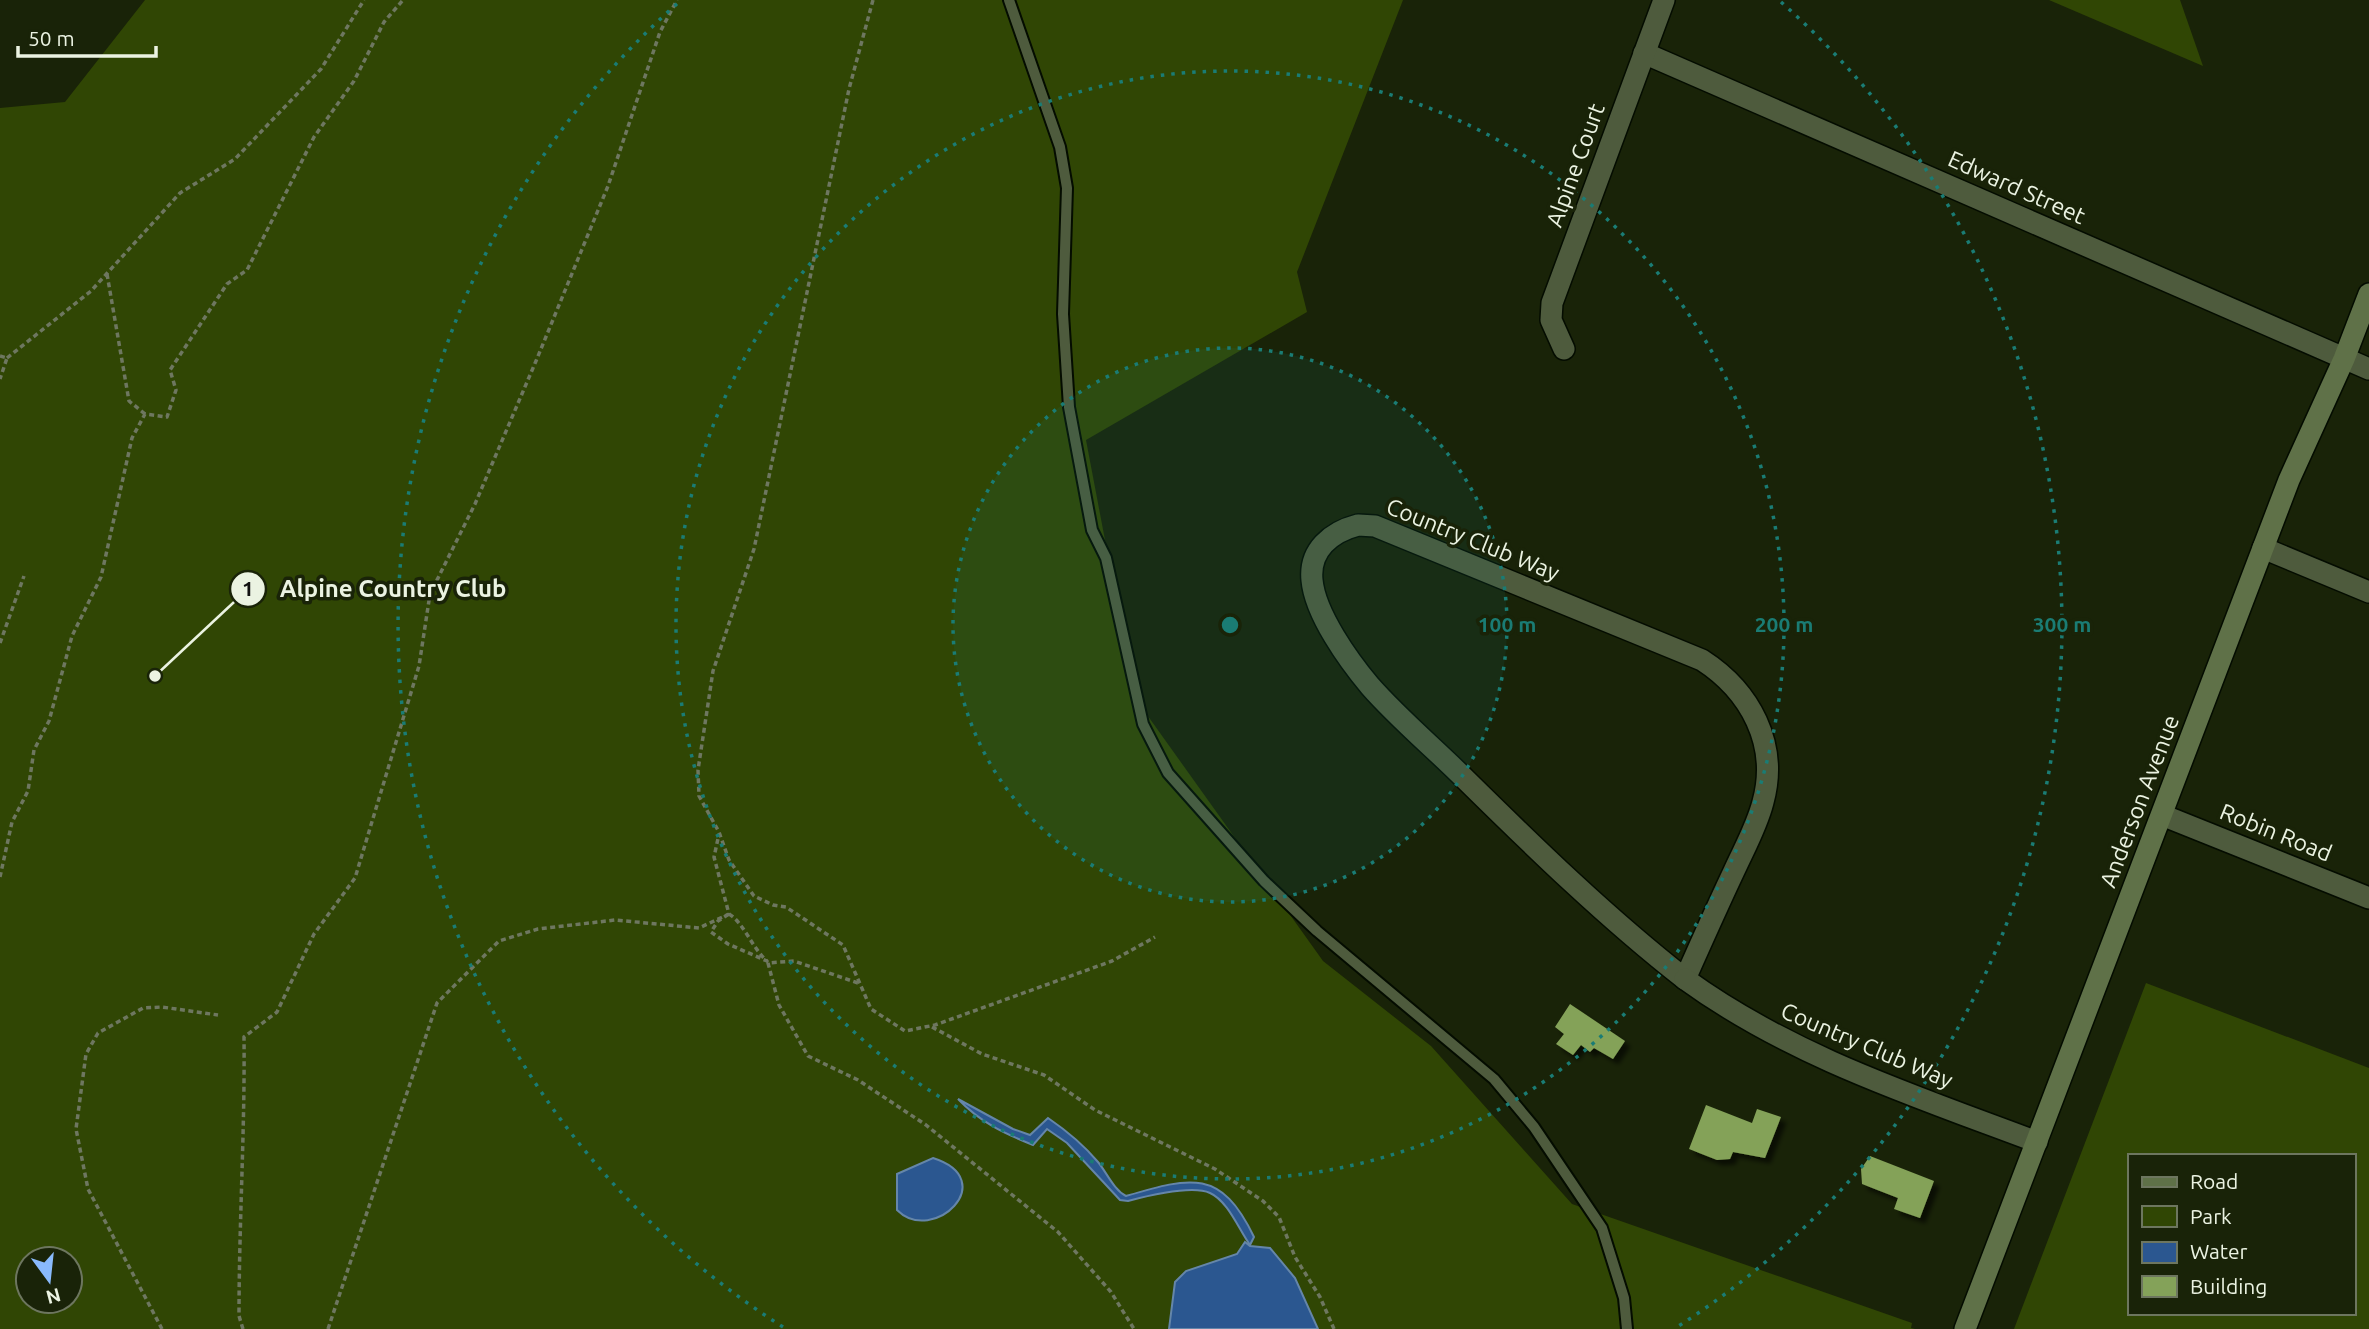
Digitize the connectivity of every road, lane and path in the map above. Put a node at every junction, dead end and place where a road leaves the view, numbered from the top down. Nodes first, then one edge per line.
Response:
1 (364, 0) edge
2 (403, 0) edge
3 (677, 0) edge
4 (873, 0) edge
5 (1009, 0) edge
6 (1664, 0) edge
7 (1644, 53) junction
8 (107, 274) junction
9 (2369, 294) edge
10 (1564, 349) dead end
11 (0, 356) edge
12 (7, 358) junction
13 (2344, 359) junction
14 (2369, 369) edge
15 (0, 379) edge
16 (145, 414) junction
17 (2263, 548) junction
18 (24, 576) dead end
19 (2369, 592) edge
20 (0, 643) edge
21 (2162, 814) junction
22 (719, 832) junction
23 (0, 877) edge
24 (2369, 898) edge
25 (729, 914) junction
26 (719, 921) junction
27 (1155, 937) dead end
28 (1685, 979) junction
29 (859, 983) junction
30 (218, 1015) dead end
31 (930, 1026) junction
32 (2037, 1142) junction
33 (162, 1329) edge
34 (243, 1329) edge
35 (328, 1329) edge
36 (1134, 1329) edge
37 (1335, 1329) edge
38 (1627, 1329) edge
39 (1965, 1329) edge

1 - 8 path
2 - 16 path
3 - 34 path
4 - 22 path
5 - 38 lane
6 - 7 street, Alpine Court
7 - 10 street, Alpine Court
7 - 13 street, Edward Street
8 - 12 path
8 - 16 path
9 - 13 main road, Anderson Avenue
11 - 12 path
12 - 15 path
13 - 14 street, Edward Street
13 - 17 main road, Anderson Avenue
16 - 23 path
17 - 19 street
17 - 21 main road, Anderson Avenue
18 - 20 path
21 - 24 street, Robin Road
21 - 32 main road, Anderson Avenue
22 - 25 path
22 - 29 path
25 - 26 path
25 - 26 path
26 - 35 path
27 - 31 path
28 - 28 street, Country Club Way
28 - 32 street, Country Club Way
29 - 31 path
29 - 36 path
30 - 33 path
31 - 37 path
32 - 39 main road, Anderson Avenue

